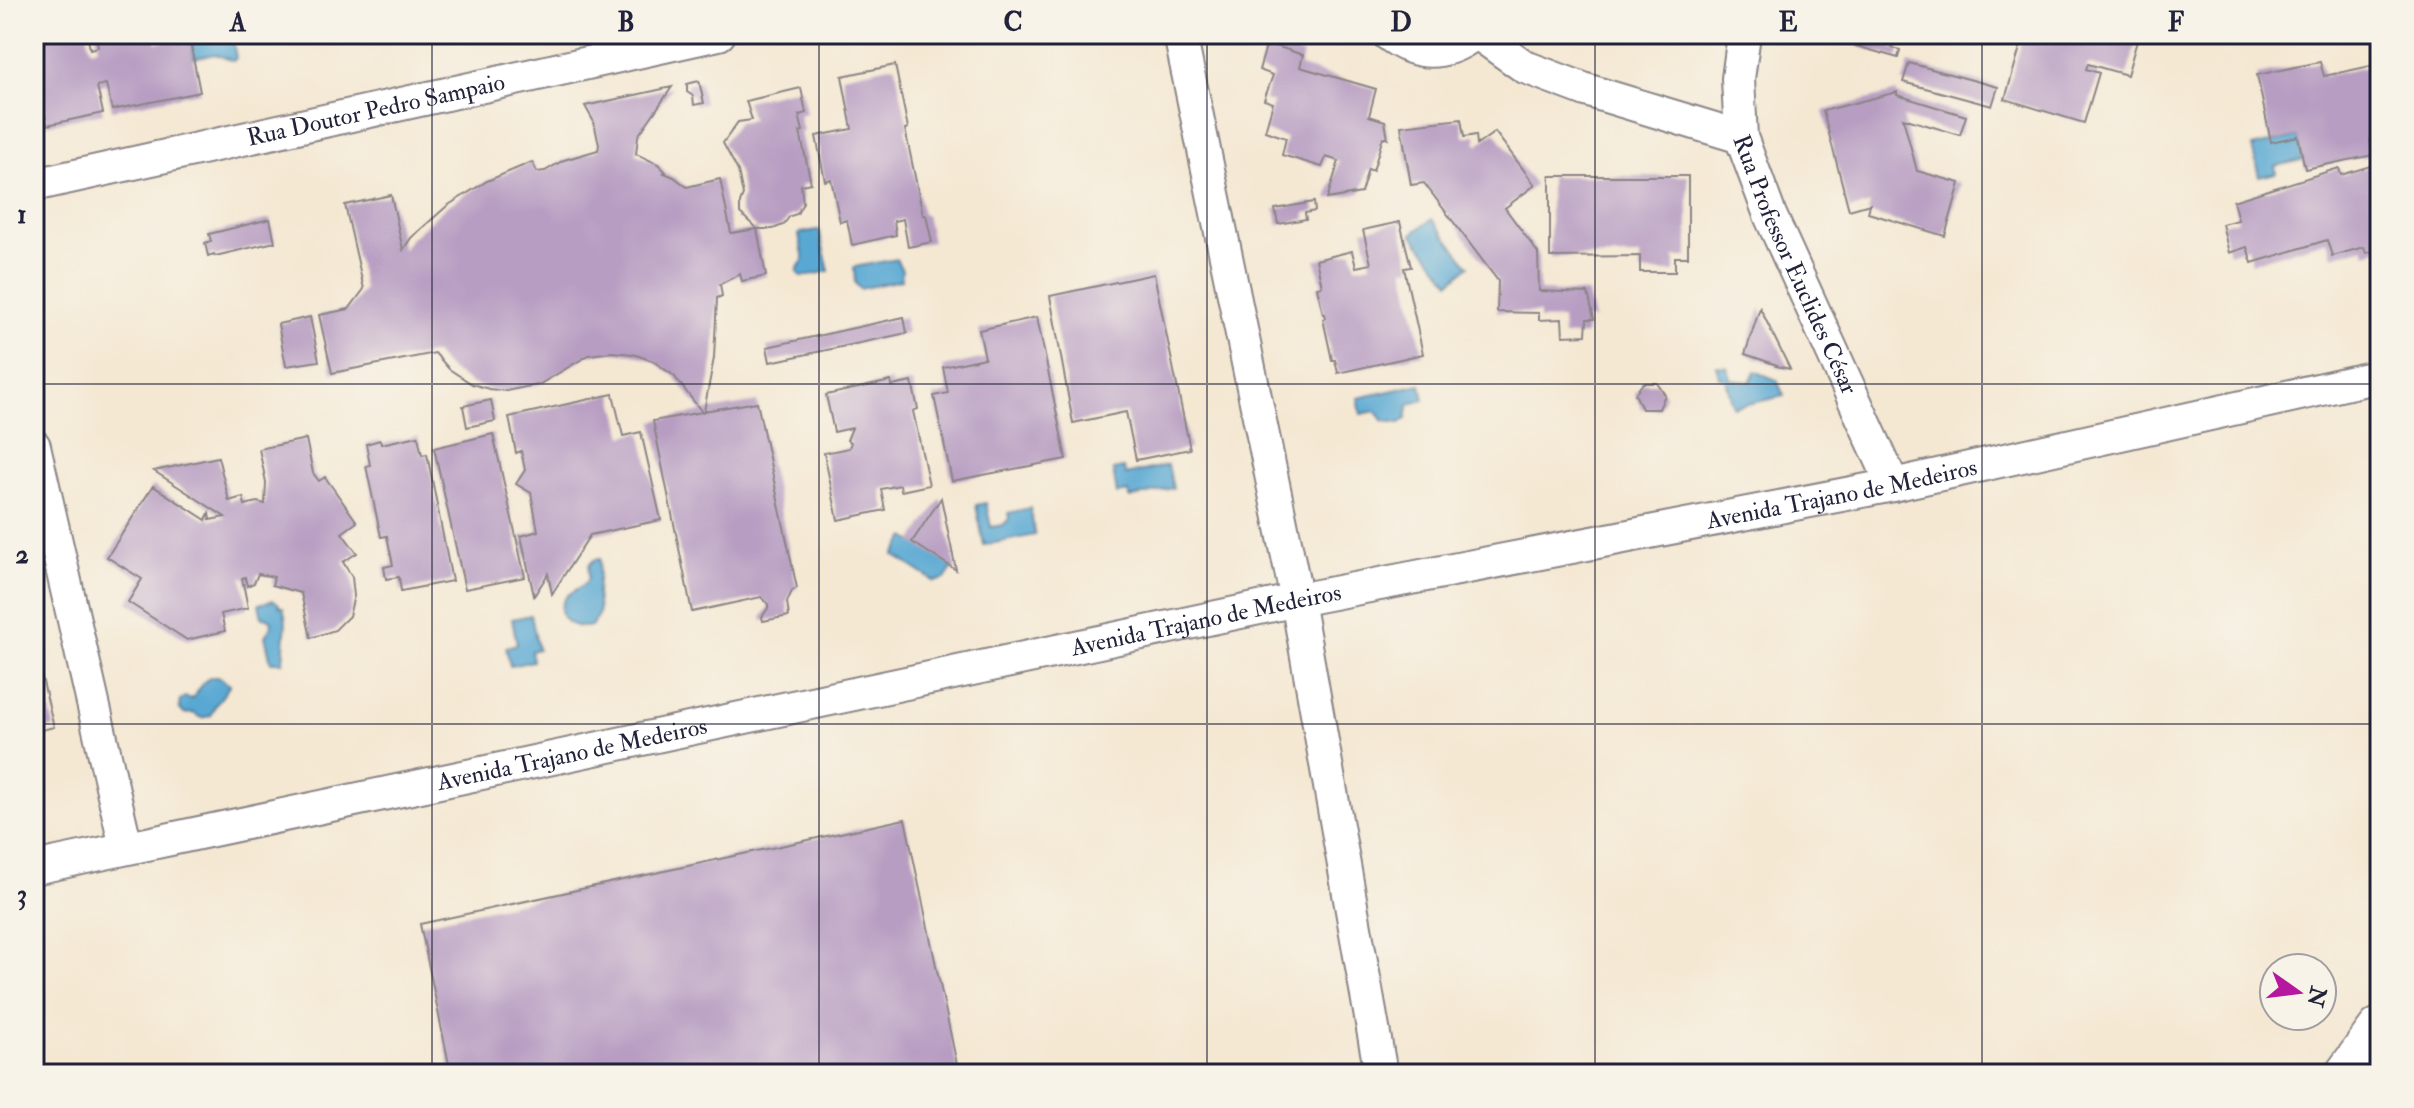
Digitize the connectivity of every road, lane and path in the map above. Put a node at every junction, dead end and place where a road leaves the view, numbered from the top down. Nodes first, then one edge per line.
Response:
1 (719, 34) edge
2 (1180, 34) edge
3 (1388, 34) edge
4 (1477, 34) edge
5 (1744, 34) edge
6 (1741, 137) junction
7 (34, 185) edge
8 (2380, 376) edge
9 (34, 446) edge
10 (1893, 485) junction
11 (1297, 600) junction
12 (126, 847) junction
13 (34, 868) edge
14 (2380, 1030) edge
15 (1381, 1074) edge
16 (2348, 1074) edge

1 - 7 street, Rua Doutor Pedro Sampaio
2 - 11 street
3 - 4 street
4 - 6 street
5 - 6 street, Rua Professor Euclides César
6 - 10 street, Rua Professor Euclides César
8 - 10 street, Avenida Trajano de Medeiros
9 - 12 street
10 - 11 street, Avenida Trajano de Medeiros
11 - 12 street, Avenida Trajano de Medeiros
11 - 15 street
12 - 13 street, Avenida Trajano de Medeiros
14 - 16 main road

